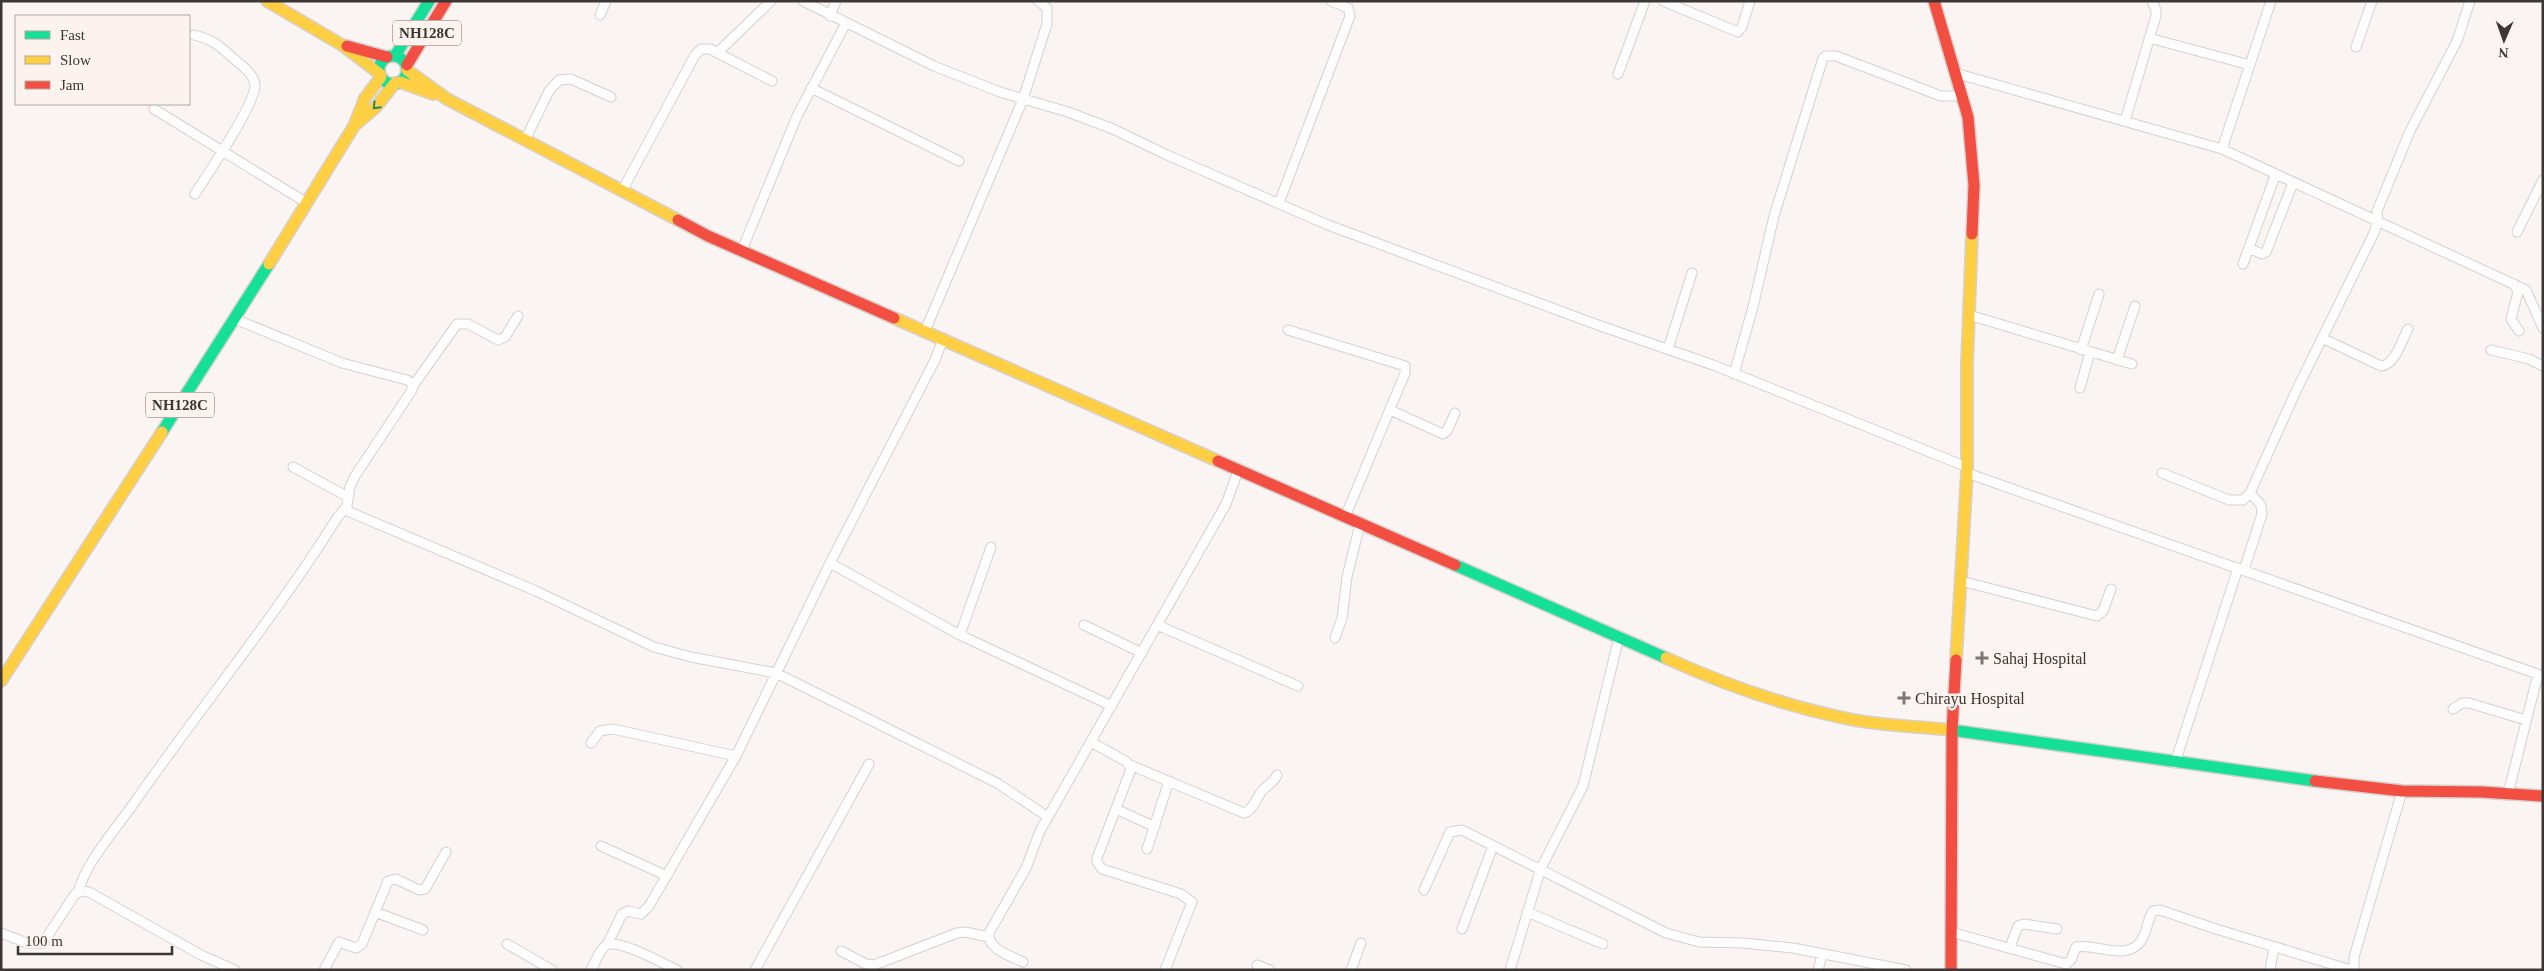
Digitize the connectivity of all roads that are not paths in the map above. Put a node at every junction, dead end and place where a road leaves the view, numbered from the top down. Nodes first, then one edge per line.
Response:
1 (267, 1) edge
2 (429, 1) edge
3 (446, 1) edge
4 (606, 1) edge
5 (771, 1) edge
6 (802, 1) edge
7 (836, 1) edge
8 (1038, 1) edge
9 (1331, 1) edge
10 (1645, 1) edge
11 (1662, 1) edge
12 (1750, 1) edge
13 (1934, 1) edge
14 (2152, 1) edge
15 (2271, 1) edge
16 (2372, 1) edge
17 (2470, 1) edge
18 (600, 15) dead end
19 (830, 16) junction
20 (846, 23) junction
21 (194, 35) dead end
22 (2150, 38) junction
23 (342, 45) junction
24 (2356, 47) dead end
25 (717, 53) junction
26 (391, 56) junction
27 (2250, 65) junction
28 (407, 68) junction
29 (1955, 73) junction
30 (1618, 74) dead end
31 (381, 76) junction
32 (772, 81) dead end
33 (397, 83) junction
34 (811, 88) junction
35 (1962, 96) junction
36 (611, 97) dead end
37 (447, 99) junction
38 (1023, 99) junction
39 (154, 109) dead end
40 (2125, 121) junction
41 (354, 126) junction
42 (525, 140) junction
43 (2222, 149) junction
44 (222, 151) junction
45 (959, 161) dead end
46 (2276, 176) junction
47 (2543, 180) edge
48 (2293, 184) junction
49 (622, 191) junction
50 (195, 194) dead end
51 (307, 203) junction
52 (1279, 203) junction
53 (2378, 220) junction
54 (2517, 232) dead end
55 (2249, 248) junction
56 (742, 250) junction
57 (2243, 264) dead end
58 (1692, 273) dead end
59 (2514, 284) junction
60 (2099, 294) dead end
61 (2136, 306) dead end
62 (1969, 315) junction
63 (518, 316) dead end
64 (235, 319) junction
65 (2543, 328) edge
66 (2408, 329) dead end
67 (1288, 330) dead end
68 (925, 331) junction
69 (2519, 332) dead end
70 (2322, 338) junction
71 (943, 339) junction
72 (1668, 350) junction
73 (2491, 350) dead end
74 (2086, 351) junction
75 (2117, 360) junction
76 (2132, 364) dead end
77 (2543, 366) edge
78 (1734, 374) junction
79 (413, 386) junction
80 (2080, 388) dead end
81 (1390, 410) junction
82 (1455, 413) dead end
83 (293, 467) dead end
84 (1238, 470) junction
85 (1967, 470) junction
86 (2162, 473) dead end
87 (2250, 493) junction
88 (348, 497) junction
89 (345, 510) junction
90 (1345, 517) junction
91 (1360, 524) junction
92 (991, 546) dead end
93 (830, 563) junction
94 (2241, 569) junction
95 (1961, 580) junction
96 (2111, 589) dead end
97 (1084, 625) dead end
98 (1157, 625) junction
99 (960, 635) junction
100 (1619, 637) junction
101 (1335, 638) dead end
102 (1142, 653) junction
103 (776, 673) junction
104 (2540, 675) edge
105 (1, 681) edge
106 (1298, 686) dead end
107 (1112, 706) junction
108 (2453, 708) dead end
109 (2526, 720) junction
110 (1952, 730) junction
111 (1091, 742) junction
112 (591, 743) dead end
113 (736, 756) junction
114 (2175, 763) junction
115 (869, 764) dead end
116 (1130, 765) junction
117 (1277, 775) dead end
118 (1169, 781) junction
119 (2402, 791) junction
120 (2508, 794) junction
121 (2543, 796) edge
122 (1116, 810) junction
123 (1048, 817) junction
124 (1155, 827) junction
125 (601, 846) dead end
126 (1493, 846) junction
127 (1148, 849) dead end
128 (446, 852) dead end
129 (1541, 868) junction
130 (667, 876) junction
131 (1424, 890) dead end
132 (78, 893) junction
133 (375, 912) junction
134 (1527, 912) junction
135 (1462, 929) dead end
136 (2057, 929) dead end
137 (424, 930) dead end
138 (1951, 932) junction
139 (1, 933) edge
140 (989, 937) junction
141 (1361, 943) dead end
142 (507, 944) dead end
143 (1603, 944) dead end
144 (607, 945) junction
145 (2010, 947) junction
146 (2274, 947) junction
147 (841, 951) dead end
148 (1822, 955) junction
149 (1023, 962) dead end
150 (1257, 965) dead end
151 (235, 970) edge
152 (324, 970) edge
153 (552, 970) edge
154 (591, 970) edge
155 (677, 970) edge
156 (755, 970) edge
157 (1165, 970) edge
158 (1270, 970) edge
159 (1351, 970) edge
160 (1510, 970) edge
161 (1818, 970) edge
162 (1906, 970) edge
163 (1951, 970) edge
164 (2270, 970) edge
165 (2353, 970) edge

1 - 23 main road
2 - 26 main road, NH128C
3 - 28 main road, NH128C
4 - 18 street
5 - 25 street
6 - 19 street
7 - 19 street
8 - 38 street
9 - 52 street
10 - 30 street
11 - 12 street
13 - 29 main road
14 - 22 street
15 - 27 street
16 - 24 street
17 - 53 street
19 - 20 street
20 - 34 street
20 - 38 street
21 - 44 street
22 - 27 street
22 - 40 street
23 - 26 main road
23 - 31 main road
25 - 32 street
25 - 49 street
26 - 28 main road, NH128C
26 - 31 main road, NH128C
27 - 43 street
28 - 33 main road, NH128C
28 - 37 main road
29 - 35 main road
29 - 40 street
31 - 33 main road
31 - 41 main road, NH128C
33 - 37 main road
33 -> 41 main road, NH128C
34 - 45 street
34 - 56 street
35 - 62 main road
35 - 78 street
36 - 42 street
37 - 42 main road
38 - 52 street
38 - 68 street
39 - 44 street
40 - 43 street
41 - 51 main road, NH128C
42 - 49 main road
43 - 46 street
44 - 50 street
44 - 51 street
46 - 48 street
46 - 55 street
47 - 54 street
48 - 53 street
48 - 55 street
49 - 56 main road
51 - 64 main road, NH128C
52 - 72 street
53 - 59 street
53 - 70 street
55 - 57 street
56 - 68 main road
58 - 72 street
59 - 65 street
59 - 69 street
60 - 74 street
61 - 75 street
62 - 74 street
62 - 85 main road
63 - 79 street
64 - 79 street
64 - 105 main road, NH128C
66 - 70 street
67 - 81 street
68 - 71 main road
70 - 87 street
71 - 84 main road
71 - 93 street
72 - 78 street
73 - 77 street
74 - 75 street
74 - 80 street
75 - 76 street
78 - 85 street
79 - 88 street
81 - 82 street
81 - 90 street
83 - 88 street
84 - 90 main road
84 - 98 street
85 - 94 street
85 - 95 main road
86 - 87 street
87 - 94 street
88 - 89 street
89 - 103 street
89 - 132 street
90 - 91 main road
91 - 100 main road
91 - 101 street
92 - 99 street
93 - 99 street
93 - 103 street
94 - 104 street
94 - 114 street
95 - 96 street
95 - 110 main road
97 - 102 street
98 - 102 street
98 - 106 street
99 - 107 street
100 - 110 main road
100 - 129 street
102 - 107 street
103 - 113 street
103 - 123 street
104 - 109 street
107 - 111 street
108 - 109 street
109 - 120 street
110 - 114 main road
110 - 138 main road
111 - 116 street
111 - 123 street
112 - 113 street
113 - 130 street
114 - 119 main road
115 - 156 street
116 - 118 street
116 - 122 street
117 - 118 street
118 - 124 street
119 - 120 main road
119 - 165 street
120 - 121 main road
122 - 124 street
122 - 157 street
123 - 140 street
124 - 127 street
125 - 130 street
126 - 129 street
126 - 131 street
126 - 135 street
128 - 133 street
129 - 134 street
129 - 148 street
130 - 144 street
132 - 139 street
132 - 151 street
133 - 137 street
133 - 152 street
134 - 143 street
134 - 160 street
136 - 145 street
138 - 145 street
138 - 163 main road
140 - 147 street
140 - 149 street
141 - 159 street
142 - 153 street
144 - 154 street
144 - 155 street
145 - 146 street
146 - 164 street
146 - 165 street
148 - 161 street
148 - 162 street
150 - 158 street

